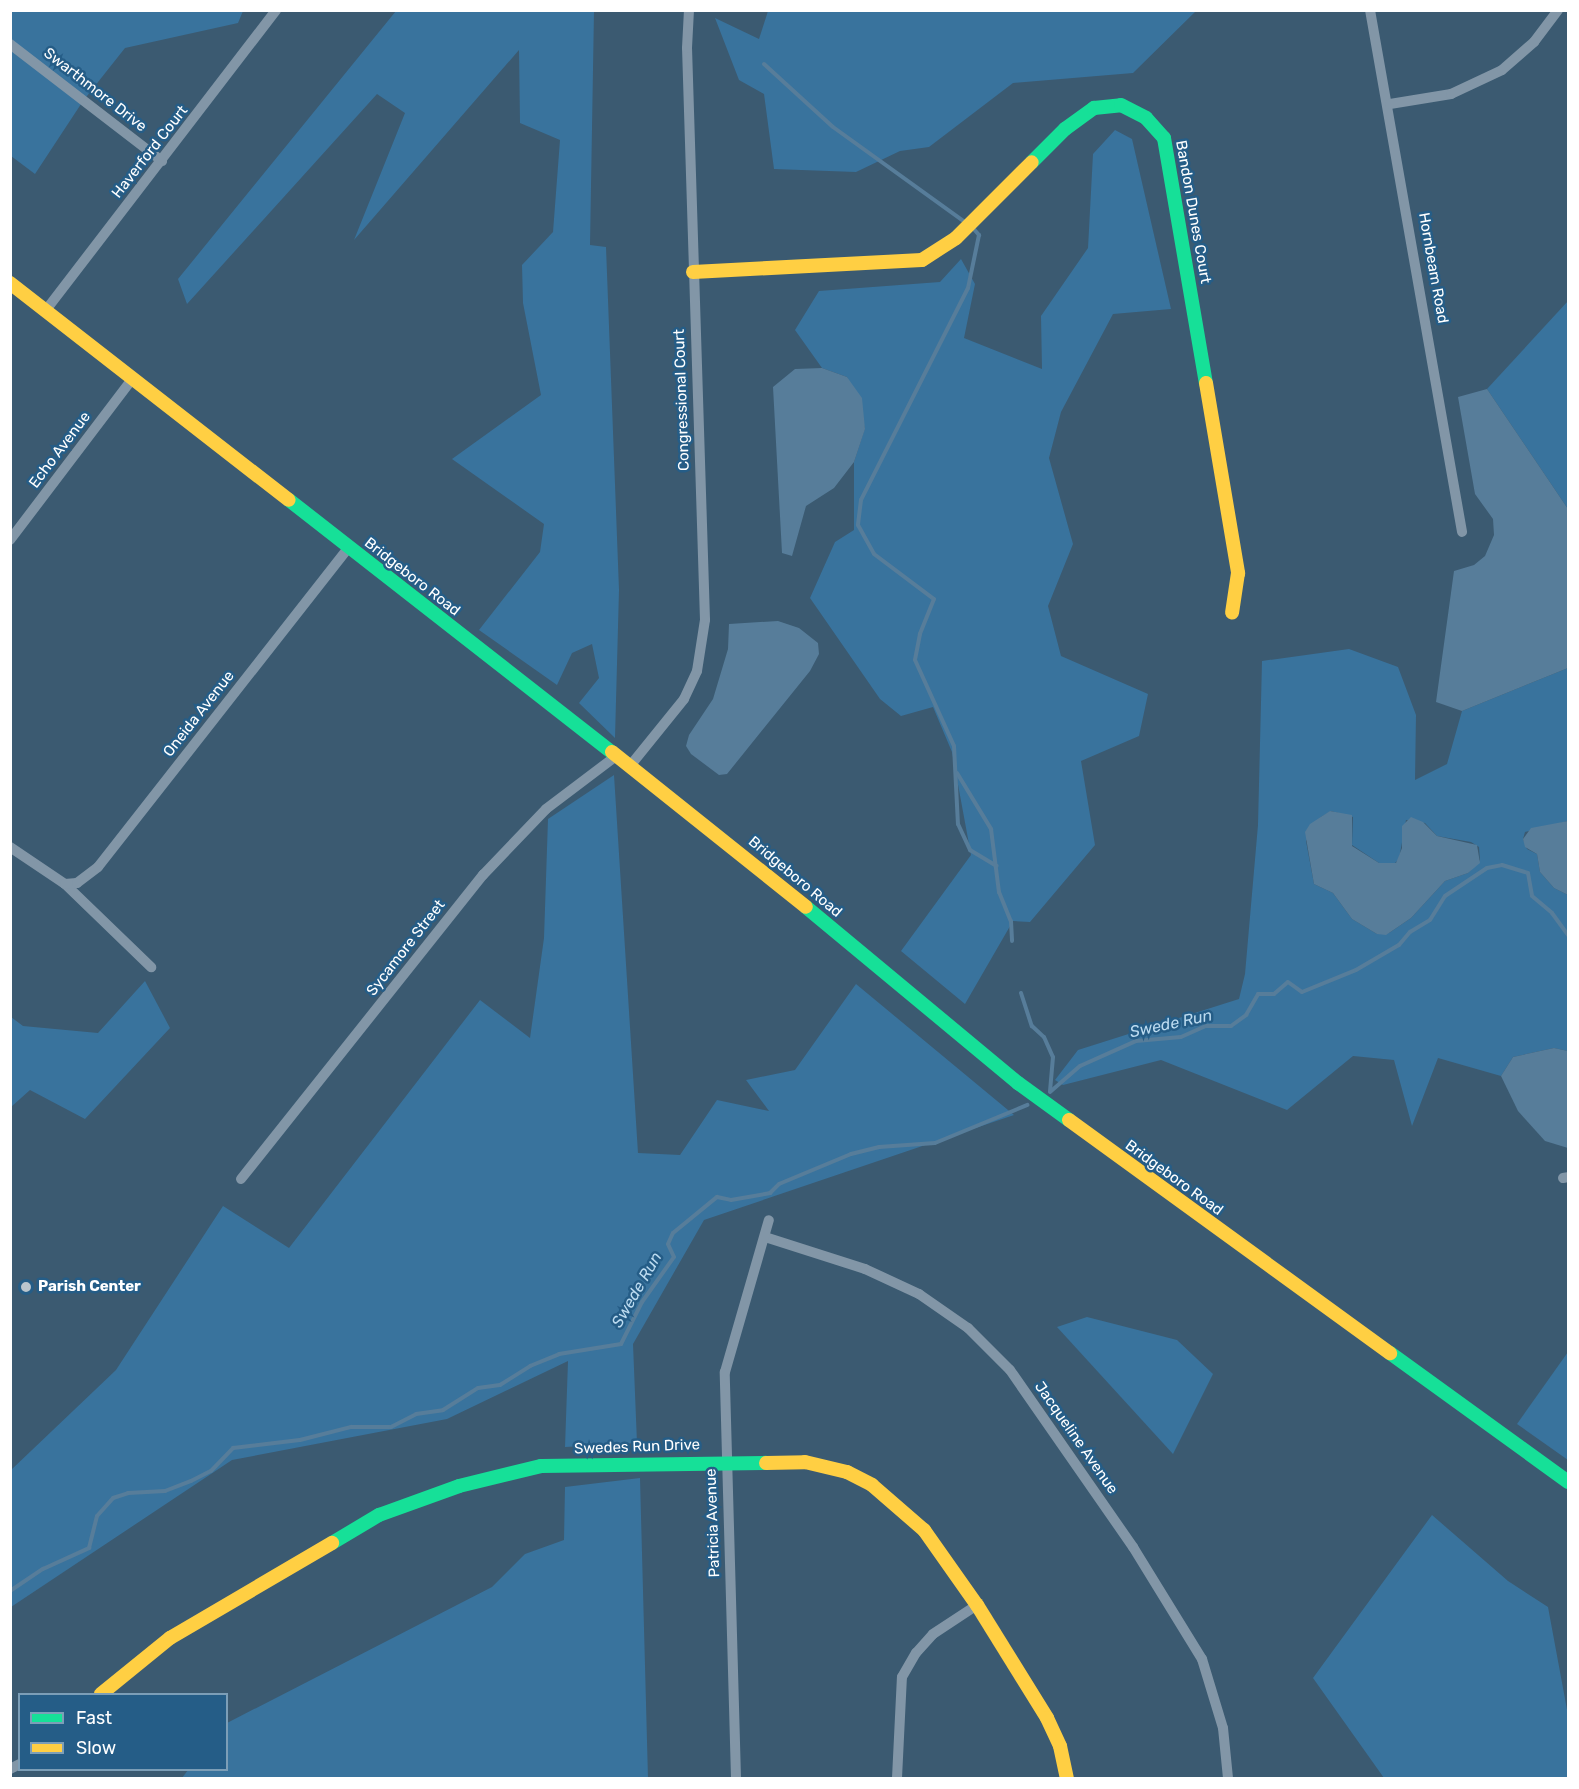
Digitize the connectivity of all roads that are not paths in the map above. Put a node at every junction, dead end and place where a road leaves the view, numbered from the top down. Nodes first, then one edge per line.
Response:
1 (276, 10) edge
2 (689, 10) edge
3 (1370, 10) edge
4 (1558, 10) edge
5 (10, 44) edge
6 (1390, 104) junction
7 (162, 161) junction
8 (693, 272) junction
9 (10, 283) edge
10 (46, 310) junction
11 (133, 378) junction
12 (1462, 532) dead end
13 (10, 540) edge
14 (348, 548) junction
15 (1232, 612) dead end
16 (616, 756) junction
17 (630, 766) junction
18 (10, 847) edge
19 (65, 884) junction
20 (150, 967) dead end
21 (241, 1179) dead end
22 (769, 1220) dead end
23 (765, 1237) junction
24 (726, 1461) junction
25 (1569, 1482) edge
26 (976, 1605) junction
27 (103, 1693) edge
28 (736, 1779) edge
29 (897, 1779) edge
30 (1067, 1779) edge
31 (1228, 1779) edge

1 - 7 street, Haverford Court
2 - 8 street, Congressional Court
3 - 6 street, Hornbeam Road
4 - 6 street
5 - 7 street, Swarthmore Drive
6 - 12 street, Hornbeam Road
7 - 10 street, Haverford Court
8 - 15 street, Bandon Dunes Court
8 - 17 street, Congressional Court
9 - 10 street, Bridgeboro Road
10 - 11 street, Bridgeboro Road
11 - 13 street, Echo Avenue
11 - 14 street, Bridgeboro Road
14 - 16 street, Bridgeboro Road
14 - 19 street, Oneida Avenue
16 - 17 street, Bridgeboro Road
16 - 21 street, Sycamore Street
17 - 25 street, Bridgeboro Road
18 - 19 street
19 - 20 street
22 - 23 street, Patricia Avenue
23 - 24 street, Patricia Avenue
23 - 31 street, Jacqueline Avenue
24 - 26 street, Swedes Run Drive
24 - 27 street, Swedes Run Drive
24 - 28 street, Patricia Avenue
26 - 29 street
26 - 30 street, Swedes Run Drive

